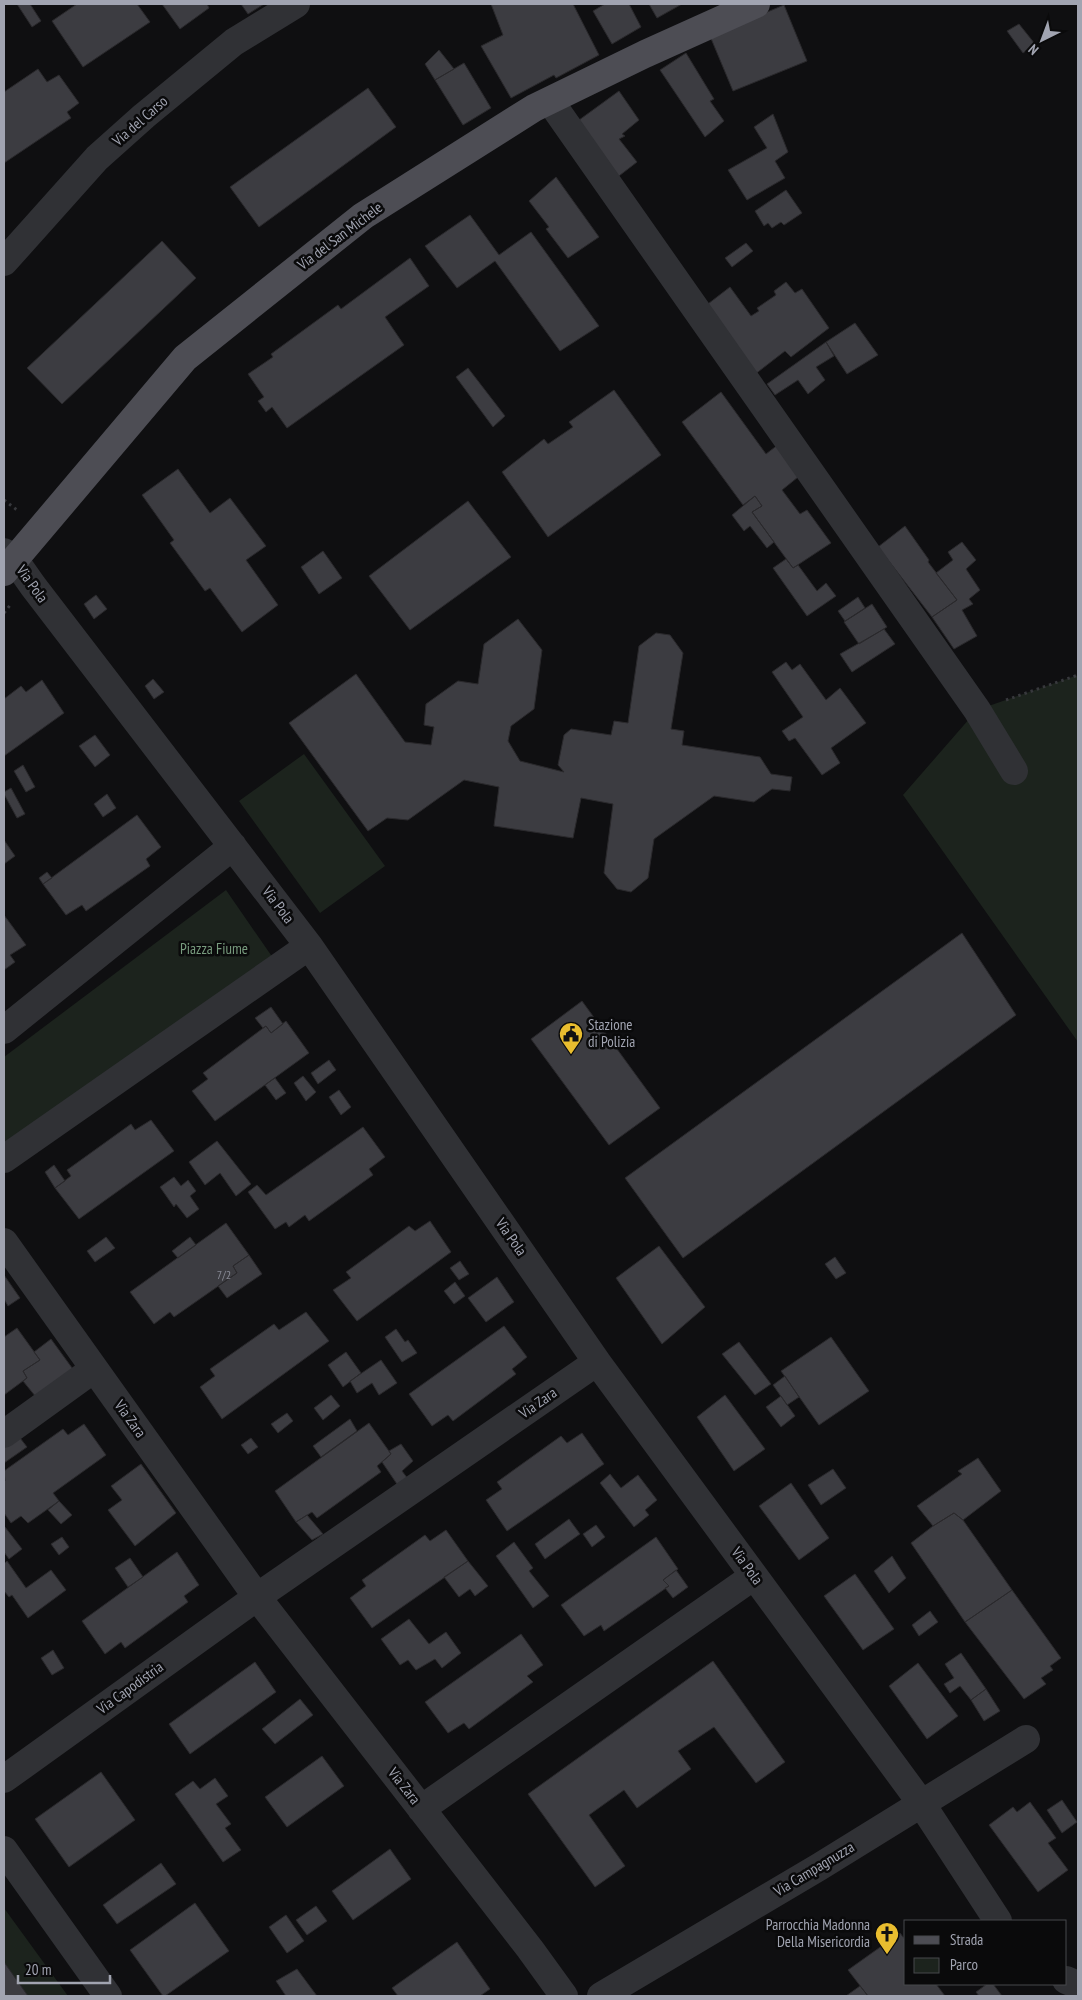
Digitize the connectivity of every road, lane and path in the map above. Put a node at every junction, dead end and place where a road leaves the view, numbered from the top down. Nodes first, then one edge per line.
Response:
1 (296, 4) edge
2 (756, 4) edge
3 (550, 100) junction
4 (4, 262) edge
5 (4, 500) edge
6 (20, 512) dead end
7 (7, 561) edge
8 (1078, 675) edge
9 (977, 710) junction
10 (1014, 771) dead end
11 (233, 846) junction
12 (309, 946) junction
13 (4, 1030) edge
14 (4, 1160) edge
15 (4, 1242) edge
16 (597, 1362) junction
17 (94, 1369) junction
18 (4, 1434) edge
19 (754, 1576) junction
20 (257, 1597) junction
21 (1026, 1739) dead end
22 (4, 1779) edge
23 (921, 1803) junction
24 (421, 1809) junction
25 (4, 1850) edge
26 (997, 1920) edge
27 (108, 1996) edge
28 (564, 1996) edge
29 (601, 1996) edge

1 - 4 street, Via del Carso
2 - 3 main road, Via del San Michele
3 - 7 main road, Via del San Michele
3 - 9 street
5 - 6 path
7 - 11 street, Via Pola
8 - 9 path
9 - 10 street
11 - 12 street, Via Pola
11 - 13 street
12 - 14 street
12 - 16 street, Via Pola
15 - 17 street, Via Zara
16 - 19 street, Via Pola
16 - 20 street, Via Zara
17 - 18 street
17 - 20 street, Via Zara
19 - 23 street, Via Pola
19 - 24 street, Via Zara
20 - 22 street, Via Capodistria
20 - 24 street, Via Zara
21 - 23 street, Via Campagnuzza
23 - 26 street, Via Pola
23 - 29 street, Via Campagnuzza
24 - 28 street, Via Zara
25 - 27 street

